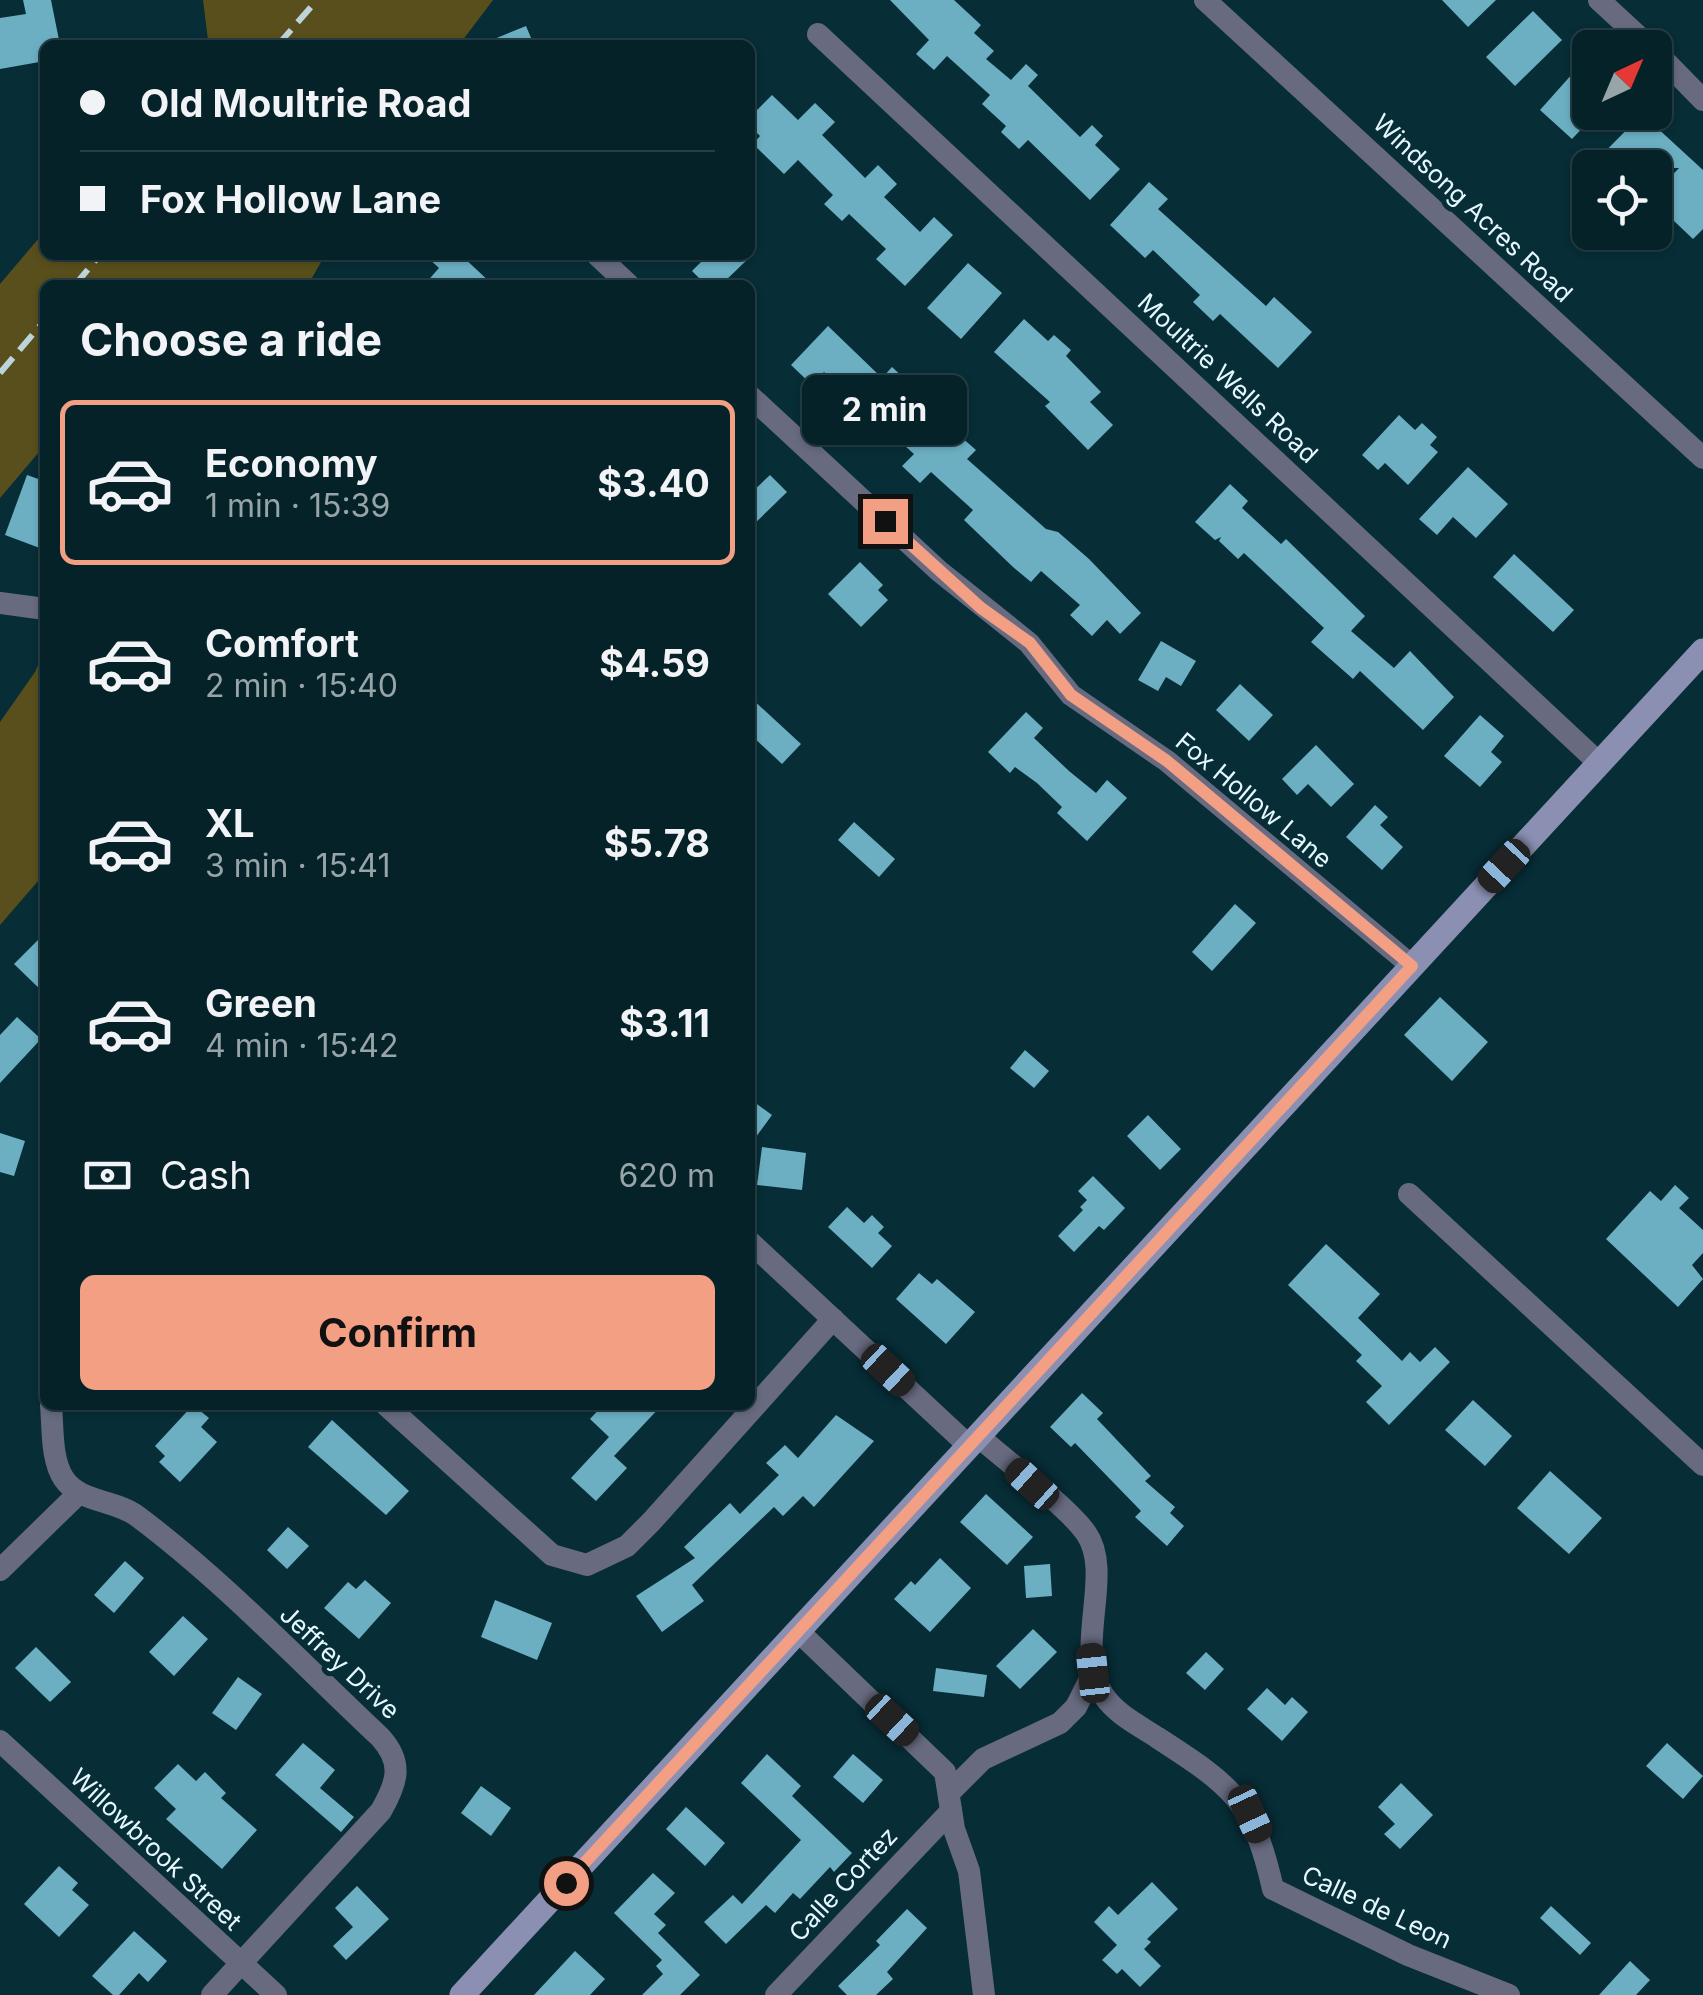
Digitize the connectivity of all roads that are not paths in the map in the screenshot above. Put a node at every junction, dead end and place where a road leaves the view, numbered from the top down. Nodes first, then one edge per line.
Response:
1 (1205, 0) edge
2 (1598, 0) edge
3 (1631, 30) edge
4 (818, 34) dead end
5 (1672, 69) edge
6 (1703, 100) edge
7 (602, 260) edge
8 (624, 280) edge
9 (755, 401) edge
10 (1703, 458) edge
11 (0, 603) edge
12 (40, 608) edge
13 (1703, 651) edge
14 (1600, 763) junction
15 (1412, 966) junction
16 (1409, 1194) dead end
17 (755, 1247) edge
18 (833, 1319) junction
19 (755, 1406) edge
20 (51, 1410) edge
21 (392, 1410) edge
22 (752, 1410) edge
23 (974, 1441) junction
24 (1703, 1464) edge
25 (79, 1493) junction
26 (0, 1570) edge
27 (798, 1632) junction
28 (1093, 1673) junction
29 (0, 1741) edge
30 (950, 1802) junction
31 (241, 1964) junction
32 (212, 1995) edge
33 (276, 1995) edge
34 (462, 1995) edge
35 (776, 1995) edge
36 (984, 1995) edge
37 (1509, 1995) edge

1 - 10 street, Windsong Acres Road
2 - 3 street
4 - 14 street, Moultrie Wells Road
5 - 6 street
7 - 8 street
9 - 15 street, Fox Hollow Lane
11 - 12 street
13 - 14 main road
14 - 15 main road
15 - 23 main road
16 - 24 street
17 - 18 street
18 - 19 street
18 - 23 street
20 - 25 street
21 - 22 street
23 - 27 main road
23 - 28 street
25 - 26 street
25 - 31 street, Jeffrey Drive
27 - 30 street
27 - 34 main road
28 - 30 street
28 - 37 street, Calle de Leon
29 - 31 street, Willowbrook Street
30 - 35 street, Calle Cortez
30 - 36 street
31 - 32 street
31 - 33 street, Willowbrook Street

